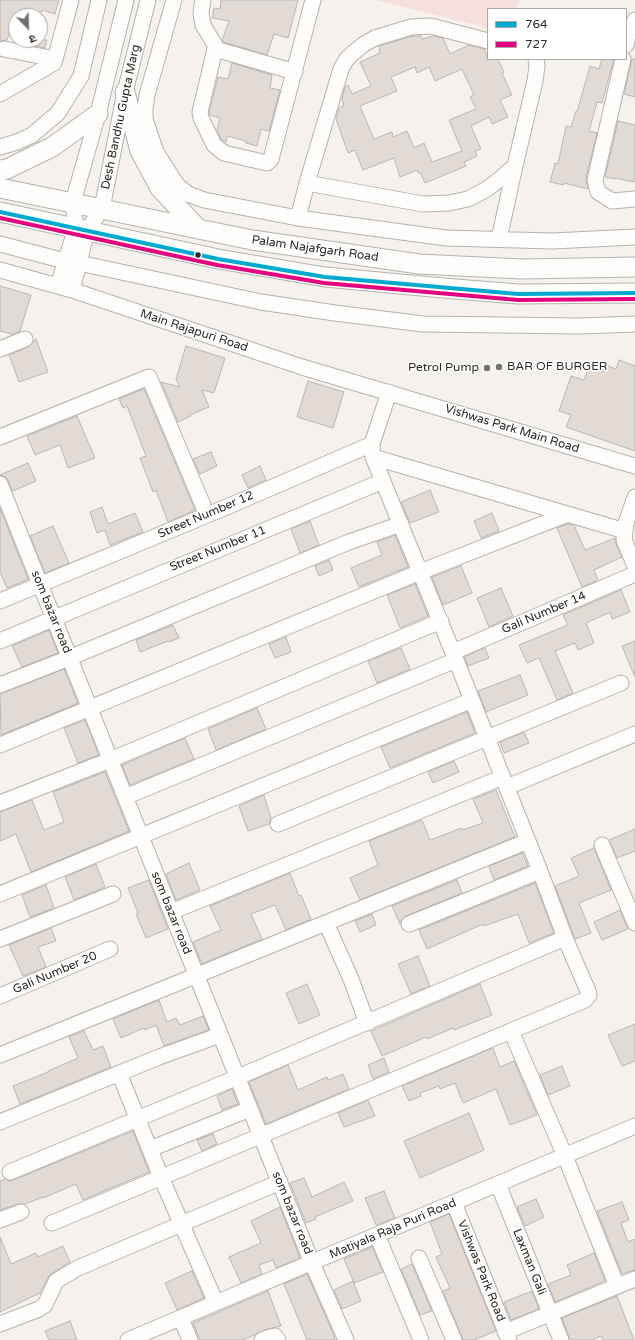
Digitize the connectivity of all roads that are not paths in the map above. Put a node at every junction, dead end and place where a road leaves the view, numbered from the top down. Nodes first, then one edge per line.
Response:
1 (71, 0) edge
2 (100, 0) edge
3 (126, 0) edge
4 (148, 0) edge
5 (174, 0) edge
6 (203, 0) edge
7 (313, 0) edge
8 (635, 20) edge
9 (627, 40) edge
10 (487, 41) edge
11 (4, 49) dead end
12 (215, 50) junction
13 (55, 59) junction
14 (536, 60) edge
15 (623, 60) edge
16 (295, 72) junction
17 (125, 92) junction
18 (0, 94) edge
19 (98, 114) junction
20 (0, 147) edge
21 (515, 166) junction
22 (0, 170) edge
23 (307, 184) junction
24 (0, 188) edge
25 (635, 199) edge
26 (73, 202) junction
27 (102, 208) junction
28 (0, 212) edge
29 (298, 218) junction
30 (197, 228) junction
31 (82, 229) junction
32 (635, 237) edge
33 (499, 239) junction
34 (0, 244) edge
35 (72, 262) junction
36 (635, 267) edge
37 (0, 270) edge
38 (64, 288) junction
39 (635, 293) edge
40 (635, 324) edge
41 (25, 339) dead end
42 (0, 349) edge
43 (389, 392) junction
44 (0, 437) edge
45 (373, 450) junction
46 (635, 466) edge
47 (383, 481) junction
48 (0, 484) edge
49 (635, 497) edge
50 (568, 514) junction
51 (207, 515) junction
52 (401, 524) junction
53 (625, 531) junction
54 (635, 566) edge
55 (420, 572) junction
56 (635, 574) edge
57 (40, 584) junction
58 (0, 601) edge
59 (54, 618) junction
60 (441, 621) junction
61 (0, 641) edge
62 (455, 656) junction
63 (69, 658) junction
64 (621, 684) dead end
65 (0, 685) edge
66 (472, 700) junction
67 (90, 709) junction
68 (635, 734) edge
69 (488, 738) junction
70 (0, 745) edge
71 (110, 760) junction
72 (505, 782) junction
73 (125, 797) junction
74 (0, 803) edge
75 (278, 824) dead end
76 (140, 836) junction
77 (528, 841) junction
78 (602, 845) dead end
79 (540, 871) junction
80 (0, 894) edge
81 (113, 894) dead end
82 (171, 912) junction
83 (326, 923) junction
84 (635, 923) edge
85 (409, 924) dead end
86 (0, 938) edge
87 (565, 938) junction
88 (110, 949) dead end
89 (197, 976) junction
90 (0, 996) edge
91 (367, 1023) junction
92 (511, 1031) junction
93 (220, 1035) junction
94 (0, 1055) edge
95 (119, 1073) junction
96 (238, 1077) junction
97 (250, 1109) junction
98 (138, 1119) junction
99 (0, 1122) edge
100 (635, 1126) edge
101 (261, 1136) junction
102 (150, 1149) junction
103 (565, 1156) junction
104 (10, 1172) dead end
105 (161, 1177) junction
106 (280, 1182) junction
107 (498, 1184) junction
108 (454, 1203) junction
109 (21, 1212) dead end
110 (0, 1220) edge
111 (52, 1223) dead end
112 (181, 1225) junction
113 (377, 1235) junction
114 (419, 1258) dead end
115 (312, 1263) junction
116 (635, 1279) edge
117 (618, 1286) junction
118 (216, 1303) junction
119 (550, 1314) junction
120 (181, 1318) junction
121 (0, 1324) edge
122 (507, 1336) edge
123 (128, 1340) edge
124 (190, 1340) edge
125 (262, 1340) edge
126 (278, 1340) edge
127 (346, 1340) edge
128 (421, 1340) edge
129 (454, 1340) edge
130 (561, 1340) edge

1 - 13 street
2 - 20 street
3 - 19 street, Desh Bandhu Gupta Marg
4 - 17 street, Desh Bandhu Gupta Marg
5 - 29 street
6 - 12 street
7 - 16 street
8 - 9 street
10 - 23 street
11 - 13 street
12 - 16 street
12 - 16 street
13 - 18 street
14 - 21 street
15 - 25 street
17 - 27 street, Desh Bandhu Gupta Marg
17 - 30 main road
19 - 22 main road
19 - 26 street, Desh Bandhu Gupta Marg
21 - 23 street
21 - 33 street
23 - 29 street
24 - 26 main road, Palam Najafgarh Road
26 - 27 main road, Palam Najafgarh Road
26 - 31 street, Desh Bandhu Gupta Marg
27 - 30 main road, Palam Najafgarh Road
27 - 31 street, Desh Bandhu Gupta Marg
28 - 31 main road, Palam Najafgarh Road
29 - 33 street
30 - 36 main road, Palam Najafgarh Road
31 - 35 street
31 - 39 main road, Palam Najafgarh Road
32 - 33 street
34 - 35 street
35 - 38 street
35 - 40 street
37 - 38 street, Main Rajapuri Road
38 - 43 street, Main Rajapuri Road
41 - 42 street
43 - 45 street
43 - 46 street, Vishwas Park Main Road
44 - 51 street
45 - 47 street
45 - 50 street
45 - 51 street, Street Number 12
47 - 52 street
47 - 59 street, Street Number 11
48 - 57 street, som bazar road
49 - 53 street
50 - 53 street
50 - 55 street
51 - 57 street, Street Number 12
52 - 55 street
52 - 63 street
53 - 54 street
55 - 60 street
55 - 67 street
56 - 62 street, Gali Number 14
57 - 58 street, Street Number 12
57 - 59 street, som bazar road
59 - 61 street, Street Number 11
59 - 63 street, som bazar road
60 - 62 street
60 - 71 street
62 - 66 street
62 - 73 street, Gali Number 14
63 - 65 street
63 - 67 street, som bazar road
64 - 69 street
66 - 69 street
66 - 76 street
67 - 70 street
67 - 71 street, som bazar road
68 - 72 street
69 - 72 street
69 - 75 street
71 - 73 street, som bazar road
71 - 74 street
72 - 77 street
72 - 82 street
73 - 76 street, som bazar road
76 - 80 street
76 - 82 street, som bazar road
77 - 79 street
77 - 83 street
78 - 84 street
79 - 85 street
79 - 87 street
81 - 86 street
82 - 89 street, som bazar road
83 - 89 street
83 - 91 street
87 - 91 street
87 - 92 street
88 - 90 street, Gali Number 20
89 - 93 street, som bazar road
89 - 94 street
91 - 96 street
92 - 101 street
92 - 103 street
93 - 95 street
93 - 96 street, som bazar road
95 - 98 street
95 - 99 street
96 - 97 street, som bazar road
96 - 98 street
97 - 101 street, som bazar road
97 - 102 street
98 - 102 street
98 - 104 street
100 - 103 street, Matiyala Raja Puri Road
101 - 105 street
101 - 106 street, som bazar road
102 - 105 street
103 - 107 street, Matiyala Raja Puri Road
103 - 117 street
105 - 111 street
105 - 112 street
106 - 112 street
106 - 115 street, som bazar road
107 - 108 street, Matiyala Raja Puri Road
107 - 119 street, Laxman Gali
108 - 113 street, Matiyala Raja Puri Road
108 - 122 street, Vishwas Park Road
109 - 110 street
112 - 118 street
112 - 121 street
113 - 115 street, Matiyala Raja Puri Road
113 - 128 street
114 - 129 street
115 - 118 street, Matiyala Raja Puri Road
115 - 127 street, som bazar road
116 - 117 street
117 - 119 street
118 - 120 street, Matiyala Raja Puri Road
119 - 122 street
119 - 130 street, Laxman Gali
120 - 123 street, Matiyala Raja Puri Road
120 - 124 street
125 - 126 street

